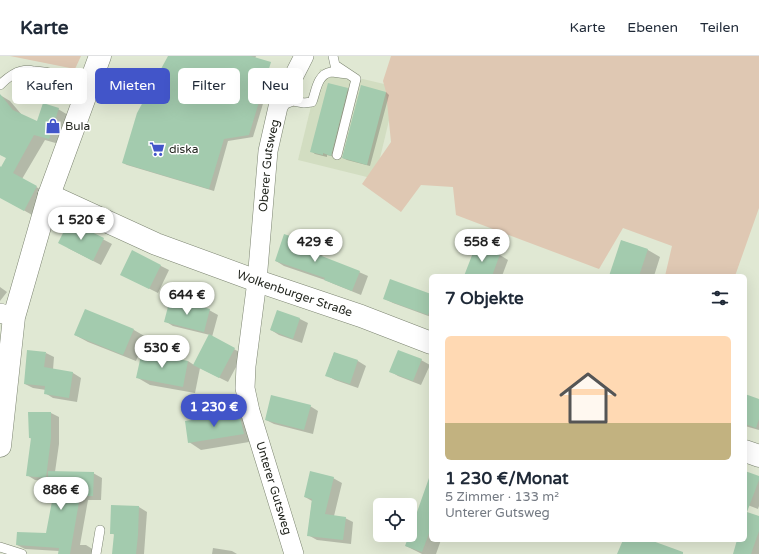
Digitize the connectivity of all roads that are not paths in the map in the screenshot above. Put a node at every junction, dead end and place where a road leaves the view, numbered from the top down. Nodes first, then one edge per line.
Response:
1 (100, 56) edge
2 (304, 56) edge
3 (333, 56) edge
4 (348, 74) junction
5 (0, 84) edge
6 (89, 85) junction
7 (278, 107) junction
8 (337, 155) dead end
9 (49, 195) junction
10 (257, 281) junction
11 (7, 315) edge
12 (429, 341) edge
13 (0, 446) edge
14 (747, 452) edge
15 (759, 456) edge
16 (100, 530) dead end
17 (0, 547) edge
18 (22, 554) edge
19 (96, 554) edge
20 (294, 554) edge

1 - 6 main road
2 - 7 street, Oberer Gutsweg
3 - 4 lane
4 - 7 lane
4 - 8 lane
5 - 6 lane
6 - 9 main road
7 - 10 street, Oberer Gutsweg
9 - 10 main road, Wolkenburger Straße
9 - 11 main road
10 - 12 main road, Wolkenburger Straße
10 - 20 street, Unterer Gutsweg
11 - 13 main road
14 - 15 main road
16 - 19 lane
17 - 18 lane

